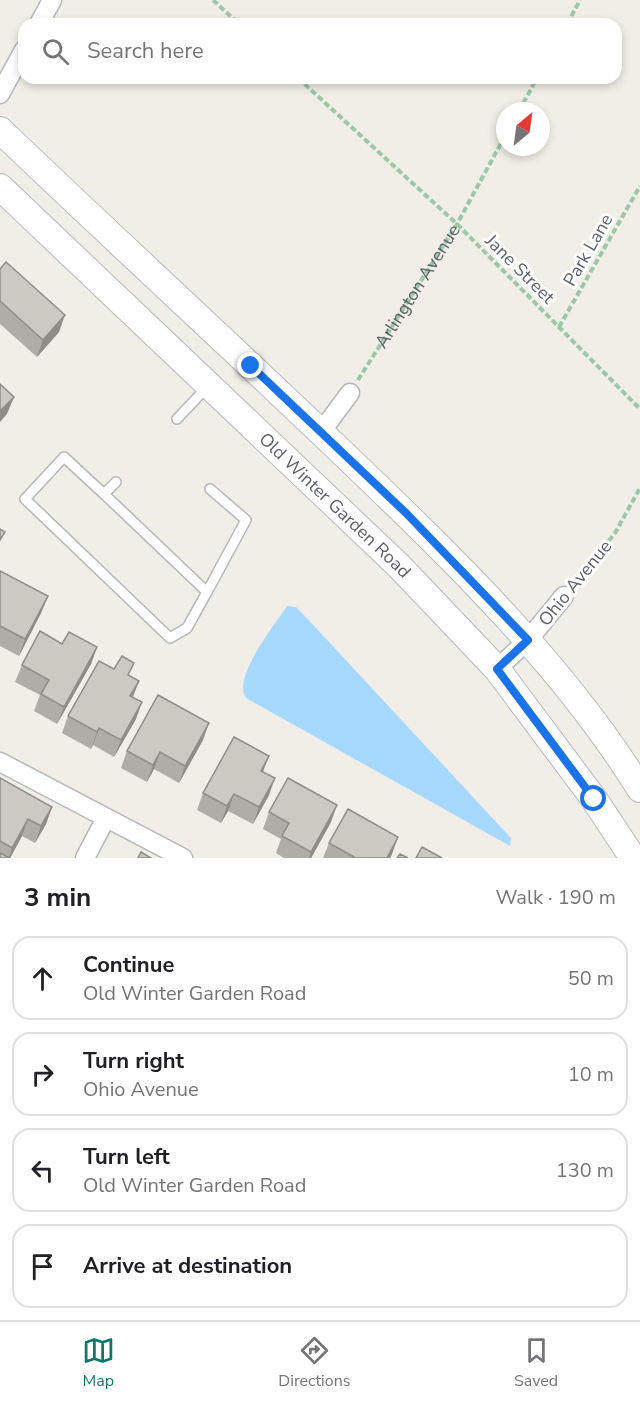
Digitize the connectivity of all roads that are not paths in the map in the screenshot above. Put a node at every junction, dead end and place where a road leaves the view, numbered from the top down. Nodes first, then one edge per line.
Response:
1 (52, 0) edge
2 (42, 18) edge
3 (18, 61) edge
4 (0, 94) edge
5 (0, 130) edge
6 (0, 187) edge
7 (209, 386) junction
8 (350, 393) road end
9 (177, 419) dead end
10 (321, 432) junction
11 (116, 482) dead end
12 (210, 489) dead end
13 (104, 494) junction
14 (207, 592) junction
15 (564, 596) road end
16 (528, 640) junction
17 (497, 669) junction
18 (0, 762) edge
19 (640, 789) edge
20 (106, 818) junction
21 (85, 858) edge
22 (183, 858) edge
23 (633, 858) edge

1 - 2 street
3 - 4 street
5 - 10 main road
6 - 7 main road, Old Winter Garden Road
7 - 9 lane
7 - 17 main road, Old Winter Garden Road
8 - 10 street
10 - 16 main road
11 - 13 lane
12 - 14 lane
13 - 14 lane
13 - 14 lane
15 - 16 street, Ohio Avenue
16 - 17 street, Ohio Avenue
16 - 19 main road
17 - 23 main road, Old Winter Garden Road
18 - 20 street
20 - 21 street
20 - 22 street

